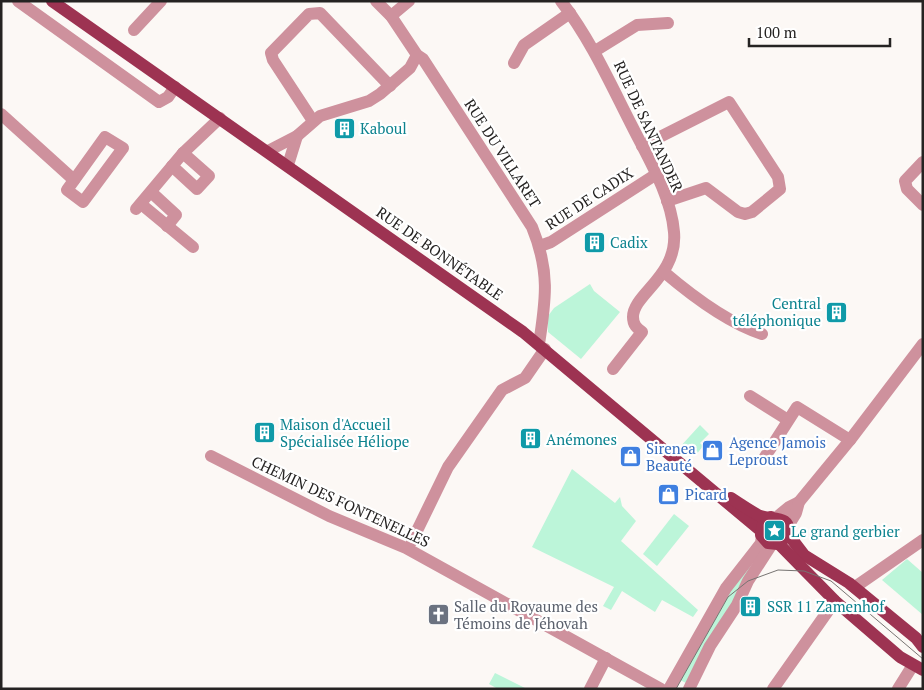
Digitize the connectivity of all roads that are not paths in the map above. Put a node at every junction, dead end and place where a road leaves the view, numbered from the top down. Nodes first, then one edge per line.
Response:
1 (18, 1) edge
2 (52, 1) edge
3 (161, 1) edge
4 (376, 1) edge
5 (409, 1) edge
6 (561, 1) edge
7 (570, 13) junction
8 (391, 16) junction
9 (668, 23) dead end
10 (134, 30) dead end
11 (595, 51) junction
12 (417, 55) junction
13 (514, 63) dead end
14 (390, 86) junction
15 (175, 87) junction
16 (1, 114) edge
17 (220, 118) junction
18 (313, 121) junction
19 (297, 136) junction
20 (642, 146) junction
21 (268, 151) junction
22 (183, 153) junction
23 (923, 162) edge
24 (288, 165) junction
25 (172, 166) junction
26 (656, 175) junction
27 (74, 180) junction
28 (151, 192) junction
29 (667, 201) junction
30 (923, 205) edge
31 (167, 226) junction
32 (540, 246) junction
33 (193, 247) dead end
34 (664, 272) junction
35 (762, 334) dead end
36 (923, 344) edge
37 (542, 347) junction
38 (613, 369) dead end
39 (750, 396) dead end
40 (788, 420) junction
41 (850, 440) junction
42 (211, 456) dead end
43 (676, 459) junction
44 (764, 460) dead end
45 (799, 502) junction
46 (774, 517) junction
47 (788, 530) junction
48 (761, 533) junction
49 (923, 540) edge
50 (412, 542) dead end
51 (775, 544) junction
52 (855, 587) junction
53 (835, 601) junction
54 (923, 647) edge
55 (606, 658) junction
56 (918, 668) edge
57 (590, 689) edge
58 (661, 689) edge
59 (669, 689) edge
60 (689, 689) edge
61 (773, 689) edge
62 (898, 689) edge

1 - 15 street
2 - 15 main road, RUE DE BONNÉTABLE
3 - 10 street
4 - 8 street, RUE DU VILLARET
5 - 8 street
6 - 7 street, RUE DE SANTANDER
7 - 11 street, RUE DE SANTANDER
7 - 13 street
8 - 12 street, RUE DU VILLARET
9 - 11 street
11 - 20 street, RUE DE SANTANDER
12 - 14 street
12 - 32 street, RUE DU VILLARET
14 - 18 street
14 - 18 street
15 - 17 main road, RUE DE BONNÉTABLE
16 - 27 street
17 - 21 main road, RUE DE BONNÉTABLE
17 - 22 street
18 - 19 street
19 - 21 street
19 - 24 street
20 - 26 street, RUE DE SANTANDER
20 - 29 street
21 - 24 main road, RUE DE BONNÉTABLE
22 - 25 street
22 - 25 street
23 - 30 street
24 - 37 main road, RUE DE BONNÉTABLE
25 - 28 street
26 - 29 street, RUE DE SANTANDER
26 - 32 street, RUE DE CADIX
27 - 27 street
28 - 31 street
28 - 31 street
29 - 34 street, RUE DE SANTANDER
31 - 33 street
32 - 37 street, RUE DU VILLARET
34 - 35 street
34 - 38 street, RUE DE SANTANDER
36 - 41 street
37 - 43 main road, RUE DE BONNÉTABLE
37 - 50 street
39 - 40 street
40 - 41 street
40 - 44 street
41 - 45 street
42 - 55 street, CHEMIN DES FONTENELLES
43 - 46 main road, RUE DE BONNÉTABLE
43 - 48 main road, RUE DE BONNÉTABLE
45 - 46 street
45 - 47 street
46 - 47 main road
46 - 48 main road
47 - 51 main road
47 - 52 main road
48 - 51 main road
48 - 59 street
49 - 52 street
51 - 53 main road
51 - 60 street
52 - 54 main road
53 - 56 main road
53 - 61 street
55 - 57 street
55 - 58 street, CHEMIN DES FONTENELLES
56 - 62 street

